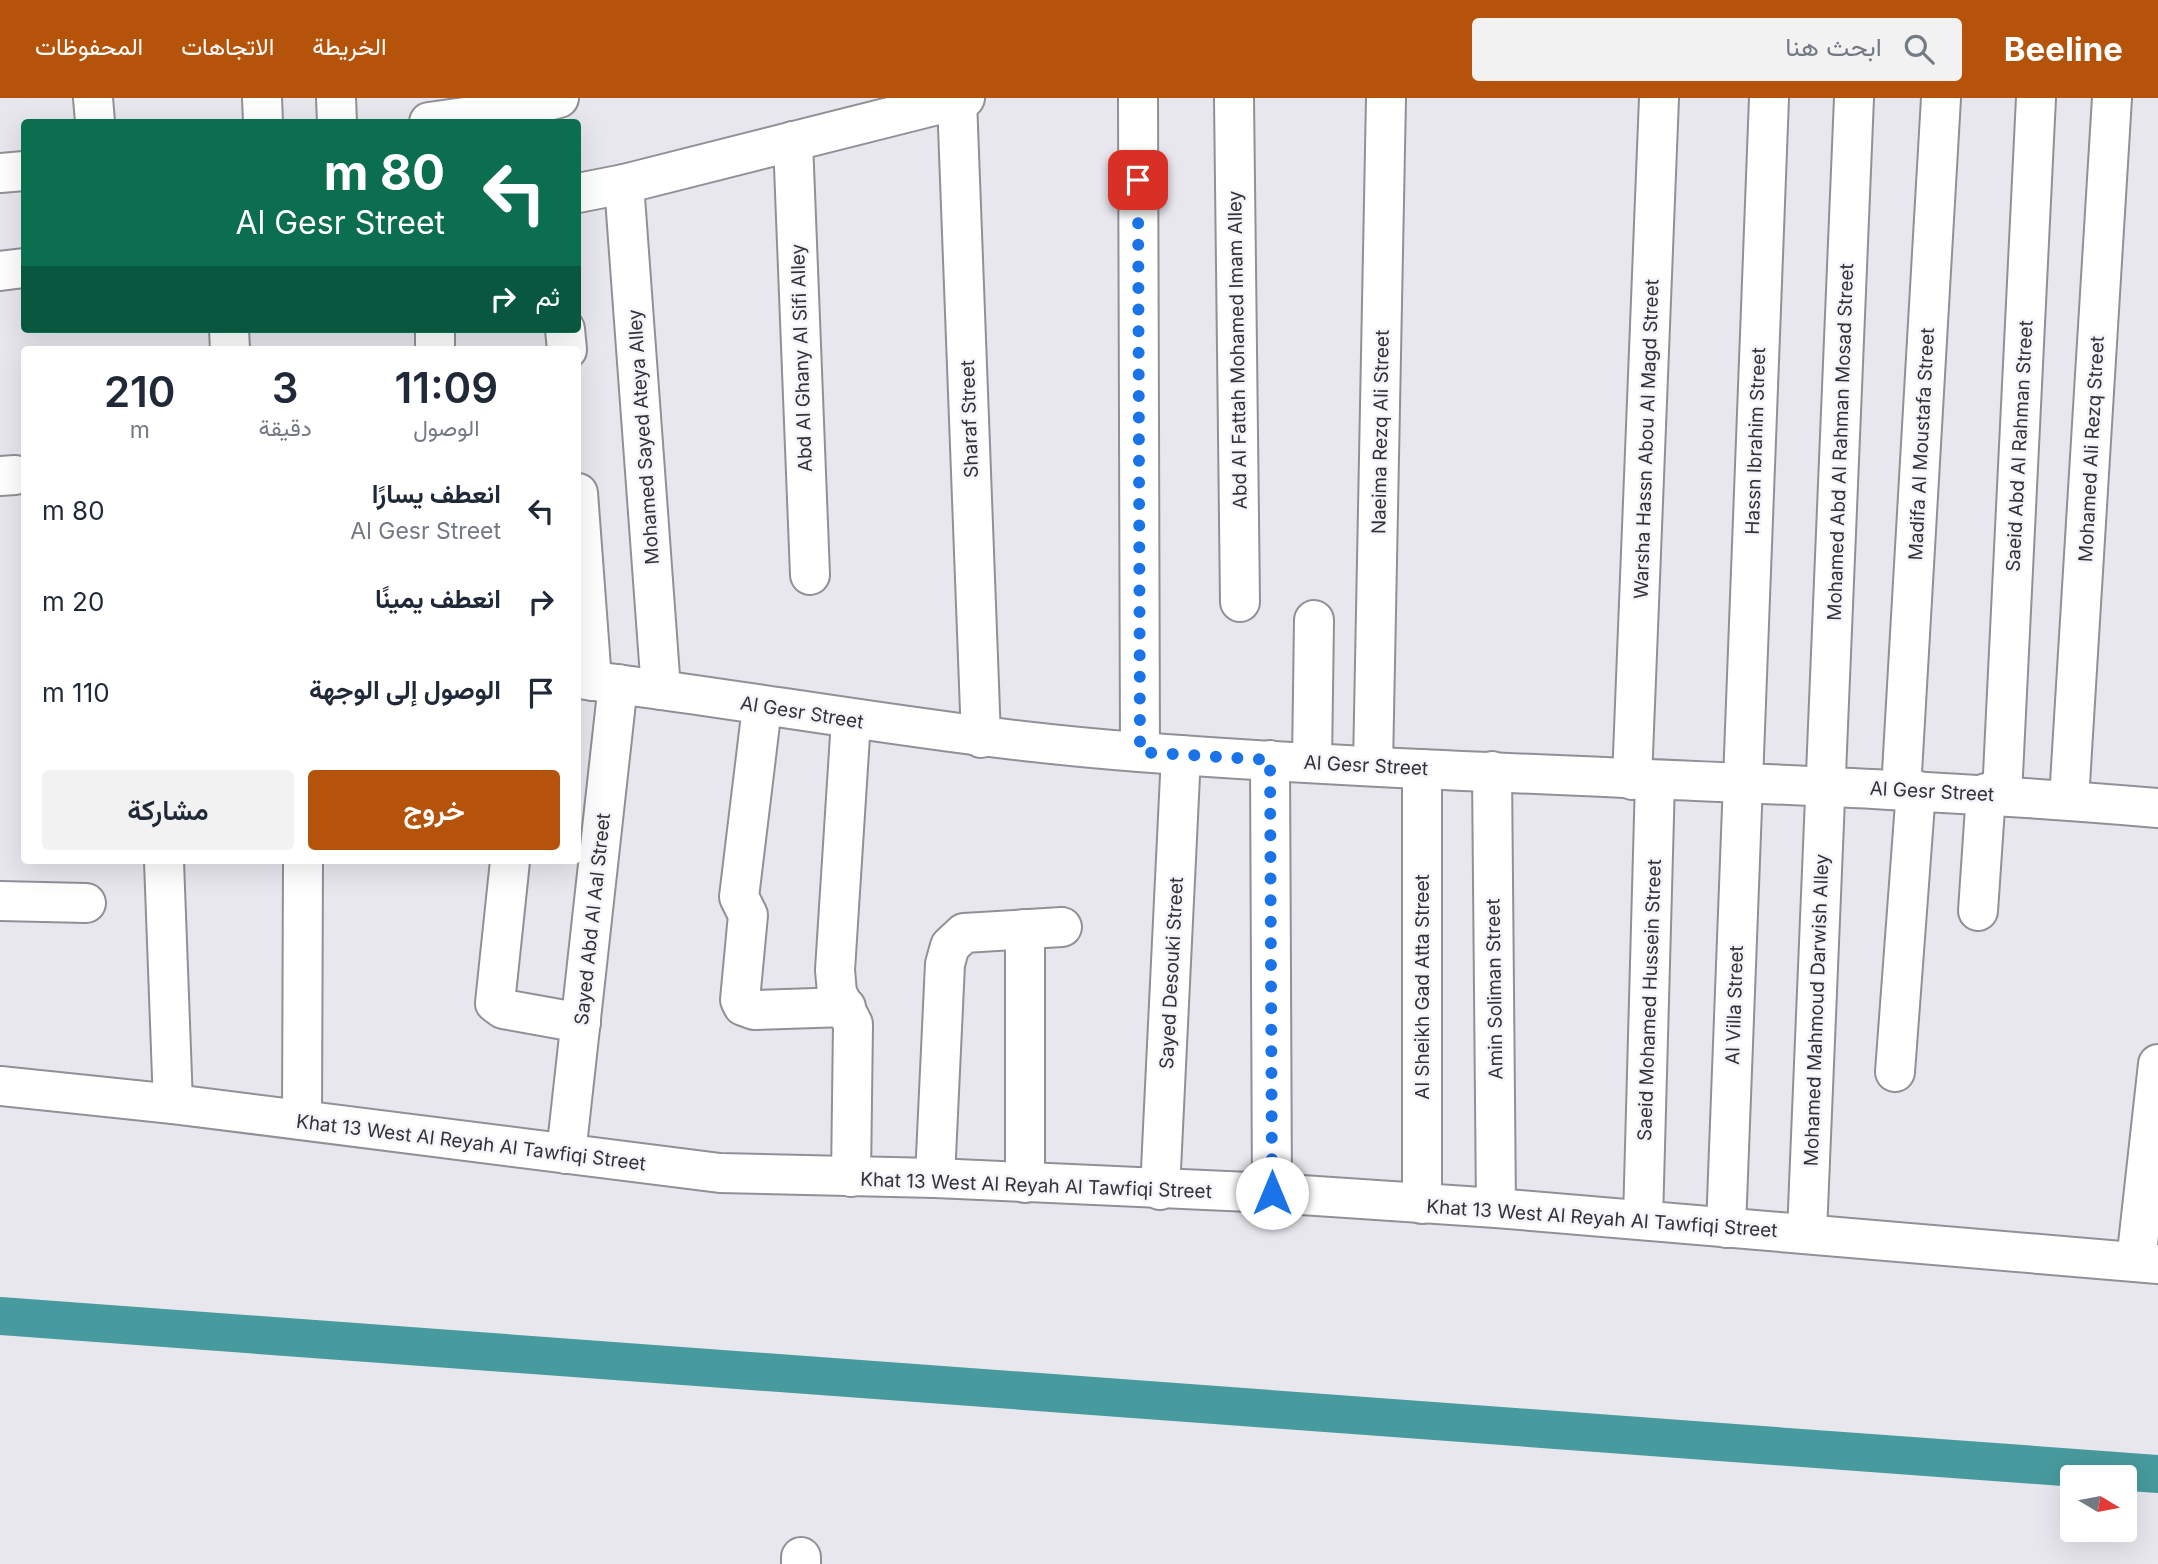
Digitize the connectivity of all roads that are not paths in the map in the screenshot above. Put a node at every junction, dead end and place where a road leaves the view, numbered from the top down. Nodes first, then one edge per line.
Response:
1 (93, 98) edge
2 (262, 98) edge
3 (336, 98) edge
4 (559, 98) edge
5 (1138, 98) edge
6 (1234, 98) edge
7 (1387, 98) edge
8 (1659, 98) edge
9 (1769, 98) edge
10 (1854, 98) edge
11 (1941, 98) edge
12 (2036, 98) edge
13 (2112, 98) edge
14 (961, 99) edge
15 (509, 105) edge
16 (95, 119) edge
17 (263, 119) edge
18 (337, 119) edge
19 (443, 119) edge
20 (793, 141) junction
21 (21, 171) edge
22 (0, 173) edge
23 (624, 184) junction
24 (581, 192) edge
25 (21, 268) edge
26 (0, 271) edge
27 (581, 524) edge
28 (810, 575) dead end
29 (1240, 602) dead end
30 (1314, 620) dead end
31 (596, 681) edge
32 (661, 690) junction
33 (762, 707) junction
34 (850, 720) junction
35 (981, 738) junction
36 (1140, 752) junction
37 (1181, 755) junction
38 (1270, 760) junction
39 (1312, 762) junction
40 (1373, 766) junction
41 (1422, 769) junction
42 (1492, 771) junction
43 (1644, 780) junction
44 (1741, 783) junction
45 (1826, 786) junction
46 (1908, 790) junction
47 (1994, 794) junction
48 (2069, 800) junction
49 (2158, 808) edge
50 (164, 864) edge
51 (303, 864) edge
52 (510, 864) edge
53 (0, 901) edge
54 (86, 903) dead end
55 (1978, 911) dead end
56 (846, 1007) junction
57 (580, 1023) junction
58 (2158, 1064) edge
59 (1895, 1072) dead end
60 (0, 1086) edge
61 (173, 1104) junction
62 (302, 1120) junction
63 (566, 1154) junction
64 (851, 1177) junction
65 (935, 1178) junction
66 (1025, 1183) junction
67 (1160, 1191) junction
68 (1272, 1193) junction
69 (1422, 1204) junction
70 (1496, 1208) junction
71 (1643, 1220) junction
72 (1726, 1227) junction
73 (1807, 1233) junction
74 (2147, 1263) edge

1 - 16 street
2 - 17 street
3 - 18 street
4 - 15 street
5 - 36 street
6 - 29 street, Abd Al Fattah Mohamed Imam Alley
7 - 40 street, Naeima Rezq Ali Street
8 - 43 street, Warsha Hassn Abou Al Magd Street
9 - 44 street, Hassn Ibrahim Street
10 - 45 street, Mohamed Abd Al Rahman Mosad Street
11 - 46 street, Madifa Al Moustafa Street
12 - 47 street, Saeid Abd Al Rahman Street
13 - 48 street, Mohamed Ali Rezq Street
14 - 20 street
14 - 35 street, Sharaf Street
15 - 19 street
20 - 23 street
20 - 28 street, Abd Al Ghany Al Sifi Alley
21 - 22 street
23 - 24 street
23 - 32 street, Mohamed Sayed Ateya Alley
25 - 26 street
27 - 31 street, Sayed Abd Al Aal Street
30 - 39 street
31 - 32 street, Al Gesr Street
31 - 57 street, Sayed Abd Al Aal Street
32 - 33 street, Al Gesr Street
33 - 34 street, Al Gesr Street
33 - 56 street
34 - 35 street, Al Gesr Street
34 - 56 street
35 - 36 street, Al Gesr Street
36 - 37 street, Al Gesr Street
37 - 38 street, Al Gesr Street
37 - 67 street, Sayed Desouki Street
38 - 39 street, Al Gesr Street
38 - 68 street
39 - 40 street, Al Gesr Street
40 - 41 street, Al Gesr Street
41 - 42 street, Al Gesr Street
41 - 69 street, Al Sheikh Gad Atta Street
42 - 43 street, Al Gesr Street
42 - 70 street, Amin Soliman Street
43 - 44 street, Al Gesr Street
43 - 71 street, Saeid Mohamed Hussein Street
44 - 45 street, Al Gesr Street
44 - 72 street, Al Villa Street
45 - 46 street, Al Gesr Street
45 - 73 street, Mohamed Mahmoud Darwish Alley
46 - 47 street, Al Gesr Street
46 - 59 street, Madifa Al Moustafa Street
47 - 48 street, Al Gesr Street
47 - 55 street, Saeid Abd Al Rahman Street
48 - 49 street, Al Gesr Street
50 - 61 street
51 - 62 street
52 - 57 street
53 - 54 street
56 - 64 street
57 - 63 street, Sayed Abd Al Aal Street
58 - 74 street
60 - 61 street, Khat 13 West Al Reyah Al Tawfiqi Street
61 - 62 street, Khat 13 West Al Reyah Al Tawfiqi Street
62 - 63 street, Khat 13 West Al Reyah Al Tawfiqi Street
63 - 64 street, Khat 13 West Al Reyah Al Tawfiqi Street
64 - 65 street, Khat 13 West Al Reyah Al Tawfiqi Street
65 - 66 street, Khat 13 West Al Reyah Al Tawfiqi Street
65 - 66 street
66 - 67 street, Khat 13 West Al Reyah Al Tawfiqi Street
67 - 68 street, Khat 13 West Al Reyah Al Tawfiqi Street
68 - 69 street, Khat 13 West Al Reyah Al Tawfiqi Street
69 - 70 street, Khat 13 West Al Reyah Al Tawfiqi Street
70 - 71 street, Khat 13 West Al Reyah Al Tawfiqi Street
71 - 72 street, Khat 13 West Al Reyah Al Tawfiqi Street
72 - 73 street, Khat 13 West Al Reyah Al Tawfiqi Street
73 - 74 street, Khat 13 West Al Reyah Al Tawfiqi Street

